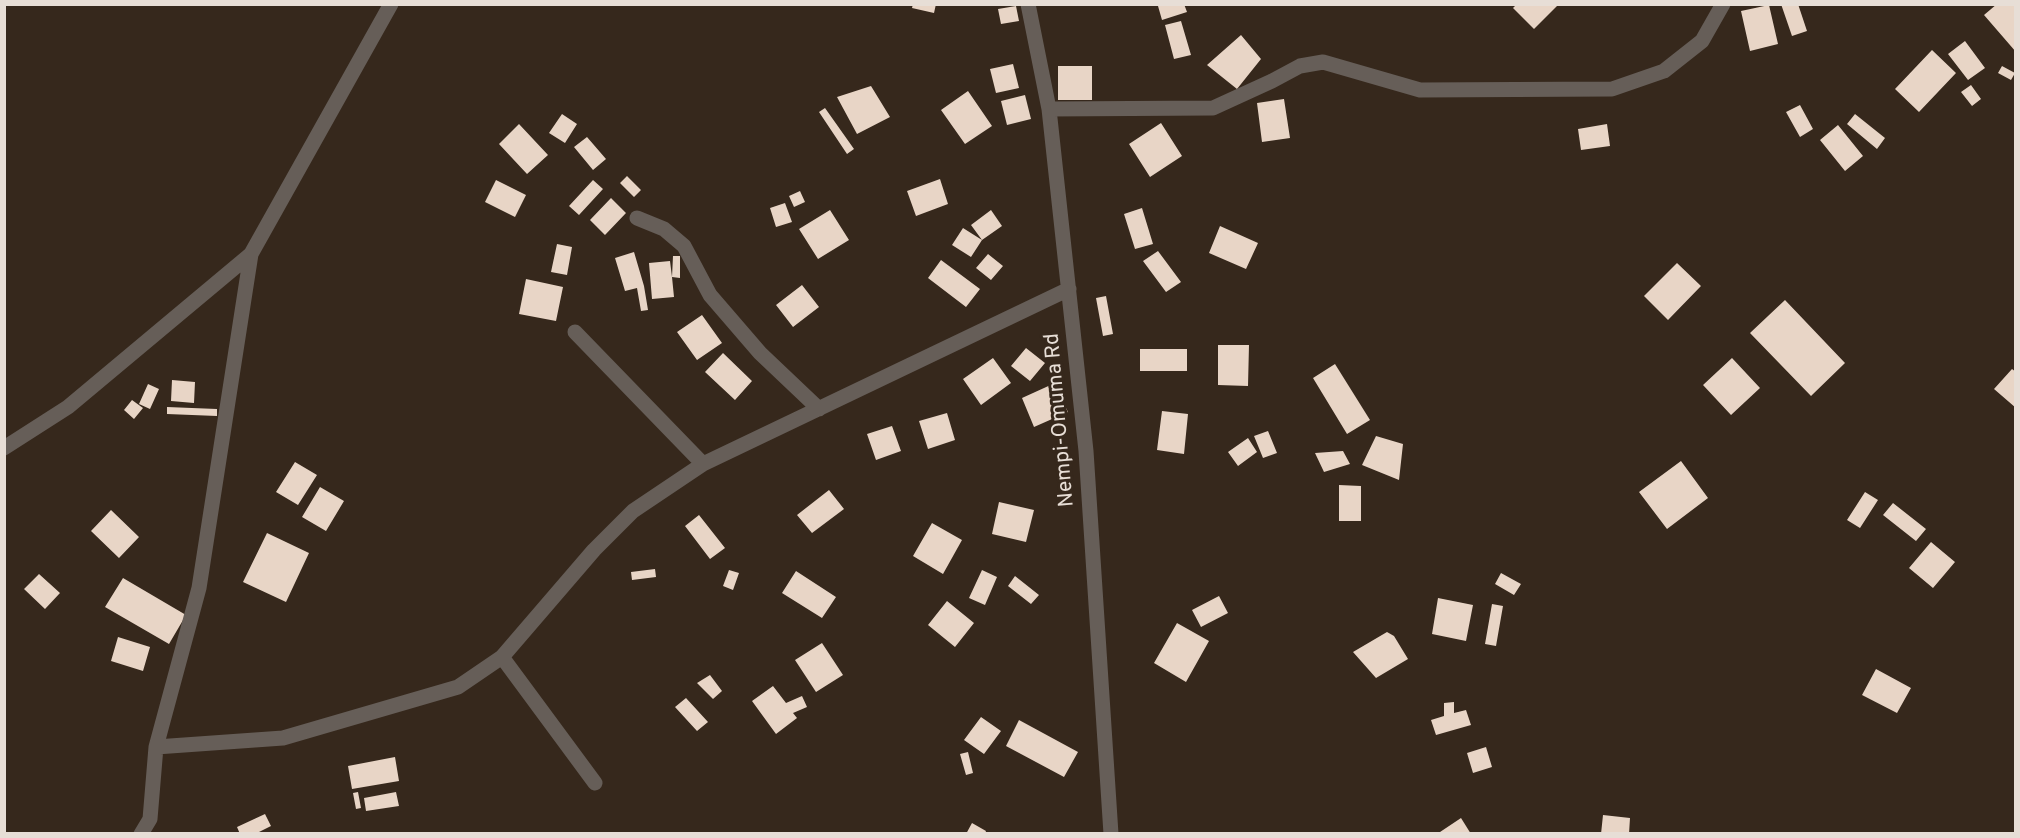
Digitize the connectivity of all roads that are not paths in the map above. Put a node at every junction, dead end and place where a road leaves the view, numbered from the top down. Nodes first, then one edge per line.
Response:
1 (391, 4) edge
2 (1028, 4) edge
3 (1723, 4) edge
4 (1049, 109) junction
5 (637, 218) dead end
6 (251, 254) junction
7 (1069, 289) junction
8 (575, 332) dead end
9 (819, 410) junction
10 (4, 448) edge
11 (703, 464) junction
12 (502, 657) junction
13 (156, 747) junction
14 (595, 783) dead end
15 (150, 819) junction
16 (141, 834) edge
17 (158, 834) edge
18 (1112, 834) edge

1 - 6 street
2 - 4 street, Nempi-Omuma Rd
3 - 4 street
4 - 7 street, Nempi-Omuma Rd
5 - 9 street
6 - 10 street
6 - 13 street
7 - 9 street
7 - 18 street, Nempi-Omuma Rd
8 - 11 street
9 - 11 street
11 - 12 street
12 - 13 street
12 - 14 street
13 - 15 street
15 - 16 street
15 - 17 street

